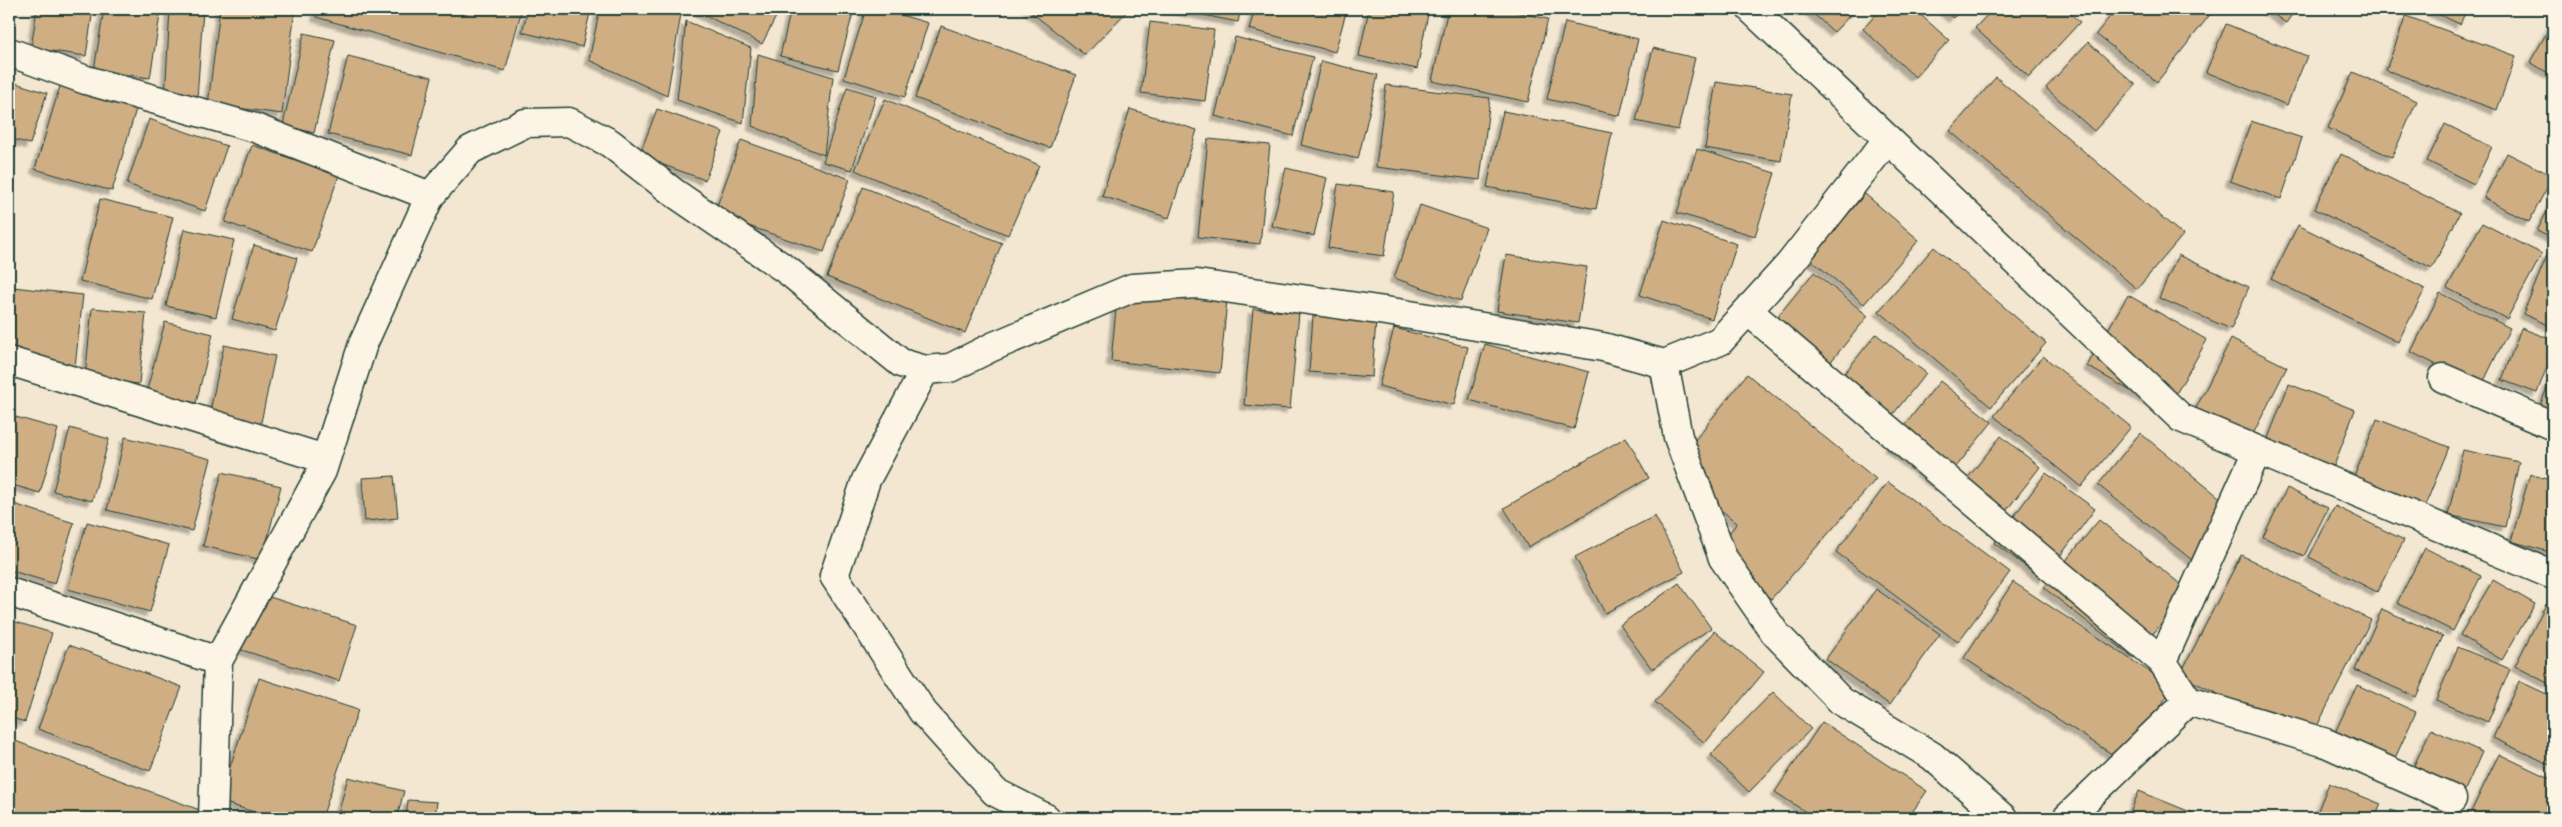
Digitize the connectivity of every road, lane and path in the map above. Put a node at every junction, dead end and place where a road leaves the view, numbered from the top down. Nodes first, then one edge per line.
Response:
1 (1752, 9) edge
2 (9, 52) edge
3 (1888, 139) junction
4 (430, 196) junction
5 (1748, 311) junction
6 (9, 362) edge
7 (1664, 364) junction
8 (926, 370) junction
9 (2444, 378) dead end
10 (2553, 426) edge
11 (2257, 451) junction
12 (325, 460) junction
13 (2553, 576) edge
14 (9, 592) edge
15 (218, 661) junction
16 (2162, 661) junction
17 (2188, 701) junction
18 (2452, 799) dead end
19 (213, 818) edge
20 (1046, 818) edge
21 (2003, 818) edge
22 (2067, 818) edge

1 - 3 street
2 - 4 street
3 - 5 street
3 - 11 street
4 - 8 street
4 - 12 street
5 - 7 street
5 - 16 street
6 - 12 street
7 - 8 street
7 - 21 street
8 - 20 street
9 - 10 street
11 - 13 street
11 - 16 street
12 - 15 street
14 - 15 street
15 - 19 street
16 - 17 street
17 - 18 street
17 - 22 street

